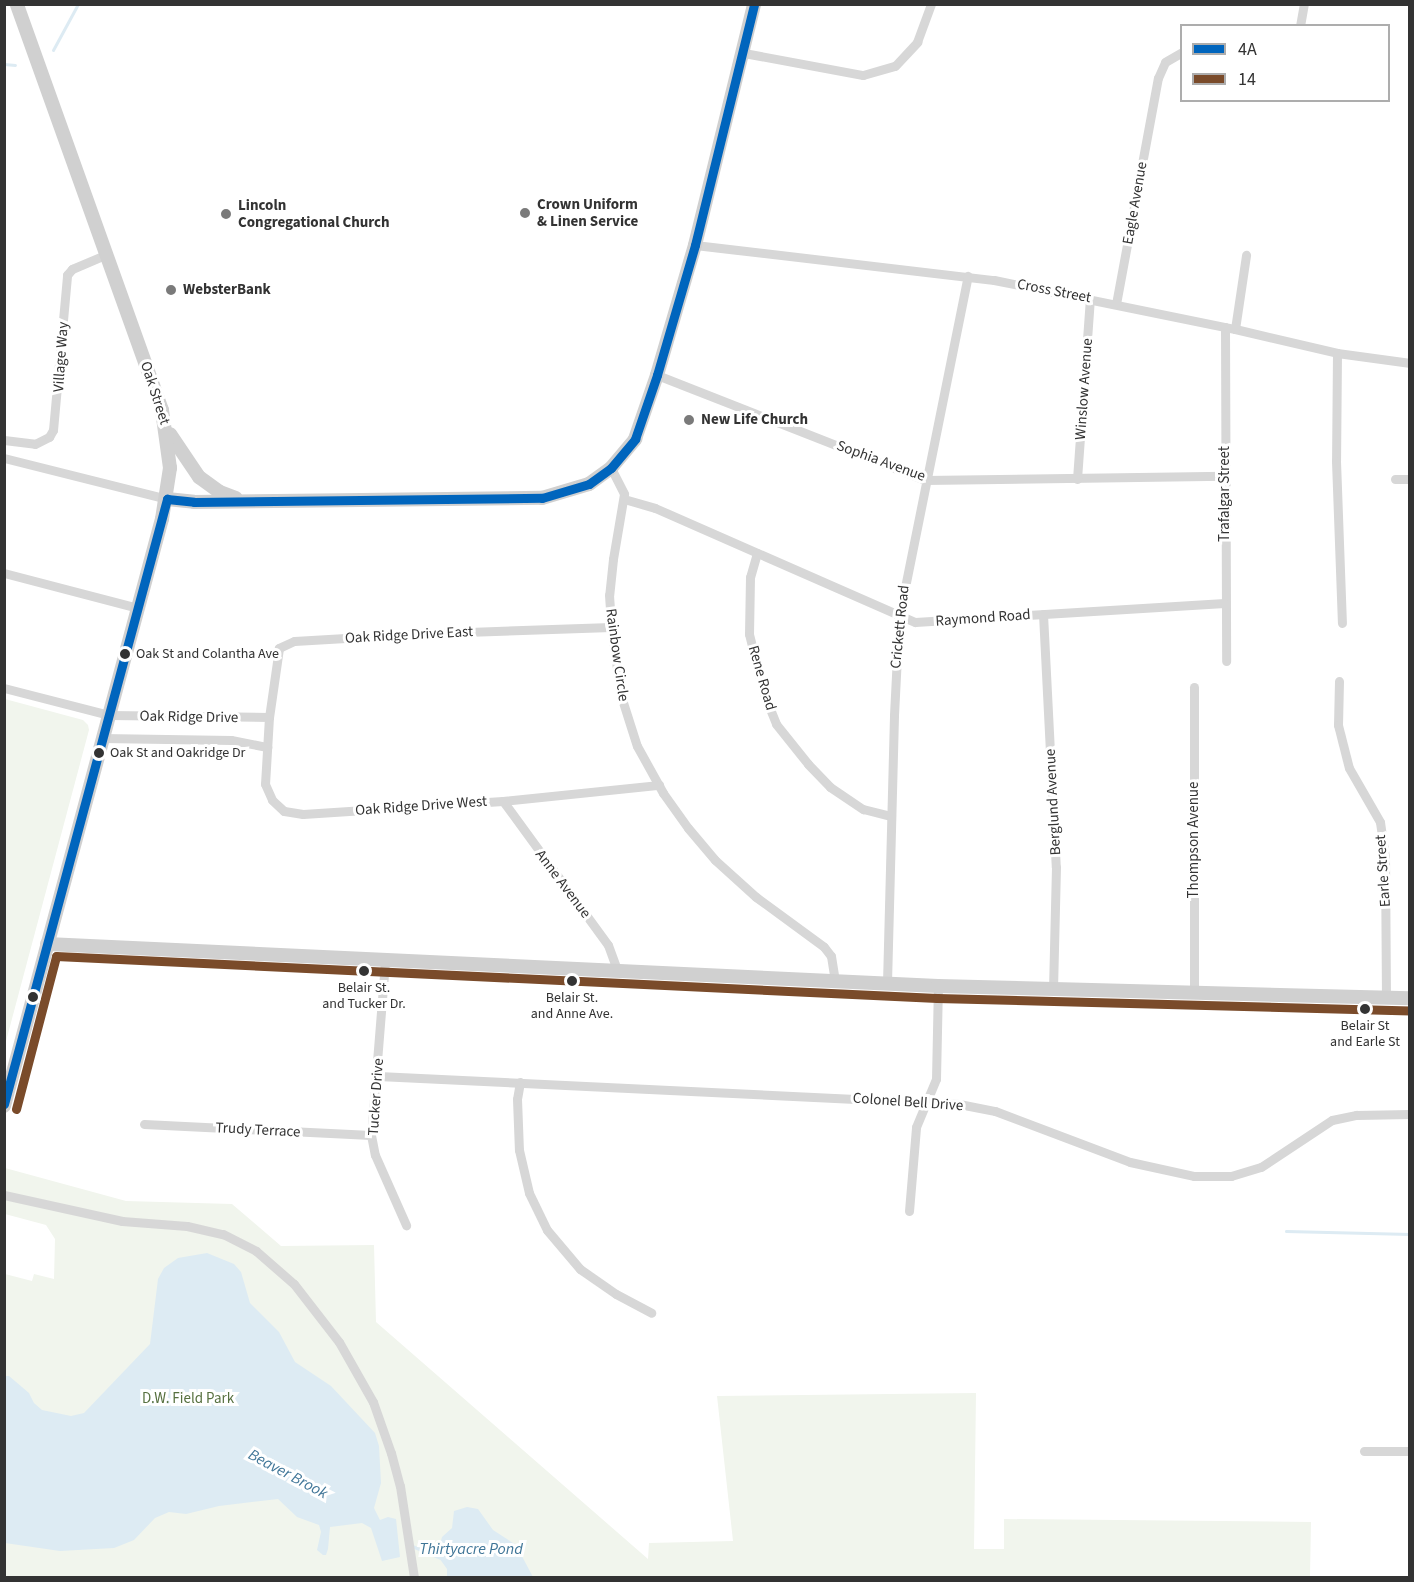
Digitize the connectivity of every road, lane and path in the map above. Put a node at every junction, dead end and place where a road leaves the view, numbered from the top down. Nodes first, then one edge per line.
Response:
1 (17, 4) edge
2 (754, 4) edge
3 (931, 4) edge
4 (1304, 4) edge
5 (1300, 24) edge
6 (1180, 52) edge
7 (744, 53) junction
8 (695, 245) junction
9 (107, 254) junction
10 (1246, 255) dead end
11 (968, 276) junction
12 (1090, 299) junction
13 (1116, 304) junction
14 (1225, 327) junction
15 (1235, 329) junction
16 (1337, 353) junction
17 (1410, 363) edge
18 (657, 375) junction
19 (166, 428) junction
20 (4, 440) edge
21 (4, 458) edge
22 (611, 468) junction
23 (1225, 476) junction
24 (1077, 478) junction
25 (1410, 479) edge
26 (925, 480) junction
27 (1395, 480) dead end
28 (167, 499) junction
29 (624, 499) junction
30 (250, 501) junction
31 (757, 554) junction
32 (4, 573) edge
33 (1224, 603) junction
34 (138, 608) junction
35 (1043, 614) junction
36 (899, 617) junction
37 (1342, 623) dead end
38 (611, 627) junction
39 (1226, 661) dead end
40 (1339, 681) dead end
41 (1194, 687) dead end
42 (4, 688) edge
43 (109, 716) junction
44 (269, 717) junction
45 (102, 738) junction
46 (267, 747) junction
47 (658, 785) junction
48 (503, 801) junction
49 (891, 816) junction
50 (47, 944) junction
51 (385, 962) junction
52 (617, 970) junction
53 (835, 981) junction
54 (887, 983) junction
55 (938, 986) junction
56 (1053, 990) junction
57 (1194, 994) junction
58 (1386, 998) junction
59 (1410, 998) edge
60 (378, 1076) junction
61 (520, 1082) junction
62 (926, 1101) junction
63 (4, 1106) edge
64 (1410, 1114) edge
65 (144, 1124) dead end
66 (371, 1135) junction
67 (4, 1195) edge
68 (909, 1211) dead end
69 (406, 1225) dead end
70 (651, 1313) dead end
71 (1364, 1451) dead end
72 (1410, 1451) edge
73 (414, 1578) edge

1 - 9 main road, Oak Street
2 - 7 main road
3 - 7 street
4 - 5 street
6 - 13 street, Eagle Avenue
7 - 8 main road
8 - 11 street, Cross Street
8 - 18 main road
9 - 19 main road, Oak Street
9 - 20 street, Village Way
10 - 15 street
11 - 12 street, Cross Street
11 - 26 street, Crickett Road
12 - 13 street, Cross Street
12 - 24 street, Winslow Avenue
13 - 14 street, Cross Street
14 - 15 street, Cross Street
14 - 23 street, Trafalgar Street
15 - 16 street, Cross Street
16 - 17 street, Cross Street
16 - 37 street
18 - 22 main road
18 - 26 street, Sophia Avenue
19 - 28 main road, Oak Street
19 - 30 main road
21 - 28 street
22 - 29 street
22 - 30 main road
23 - 24 street, Sophia Avenue
23 - 33 street, Trafalgar Street
24 - 26 street, Sophia Avenue
25 - 27 street
26 - 36 street, Crickett Road
28 - 30 main road
28 - 34 main road, Oak Street
29 - 31 street, Raymond Road
29 - 38 street, Rainbow Circle
31 - 36 street, Raymond Road
31 - 49 street, Rene Road
32 - 34 street
33 - 35 street, Raymond Road
33 - 39 street, Trafalgar Street
34 - 43 main road, Oak Street
35 - 36 street, Raymond Road
35 - 56 street, Berglund Avenue
36 - 49 street, Crickett Road
38 - 44 street, Oak Ridge Drive East
38 - 47 street, Rainbow Circle
40 - 58 street, Earle Street
41 - 57 street, Thompson Avenue
42 - 43 street, Oak Ridge Drive
43 - 44 street, Oak Ridge Drive
43 - 45 main road, Oak Street
44 - 46 street, Oak Ridge Drive West
45 - 46 street, Oak Ridge Drive
45 - 50 main road, Oak Street
46 - 48 street, Oak Ridge Drive West
47 - 48 street, Oak Ridge Drive West
47 - 53 street, Rainbow Circle
48 - 52 street, Anne Avenue
49 - 54 street, Crickett Road
50 - 51 main road
50 - 63 main road, Oak Street
51 - 52 main road
51 - 60 street, Tucker Drive
52 - 53 main road
53 - 54 main road
54 - 55 main road
55 - 56 main road
55 - 62 street
56 - 57 main road
57 - 58 main road
58 - 59 main road
60 - 61 street, Colonel Bell Drive
60 - 66 street, Tucker Drive
61 - 62 street, Colonel Bell Drive
61 - 70 street
62 - 64 street, Colonel Bell Drive
62 - 68 street
65 - 66 street, Trudy Terrace
66 - 69 street, Tucker Drive
67 - 73 street
71 - 72 street

